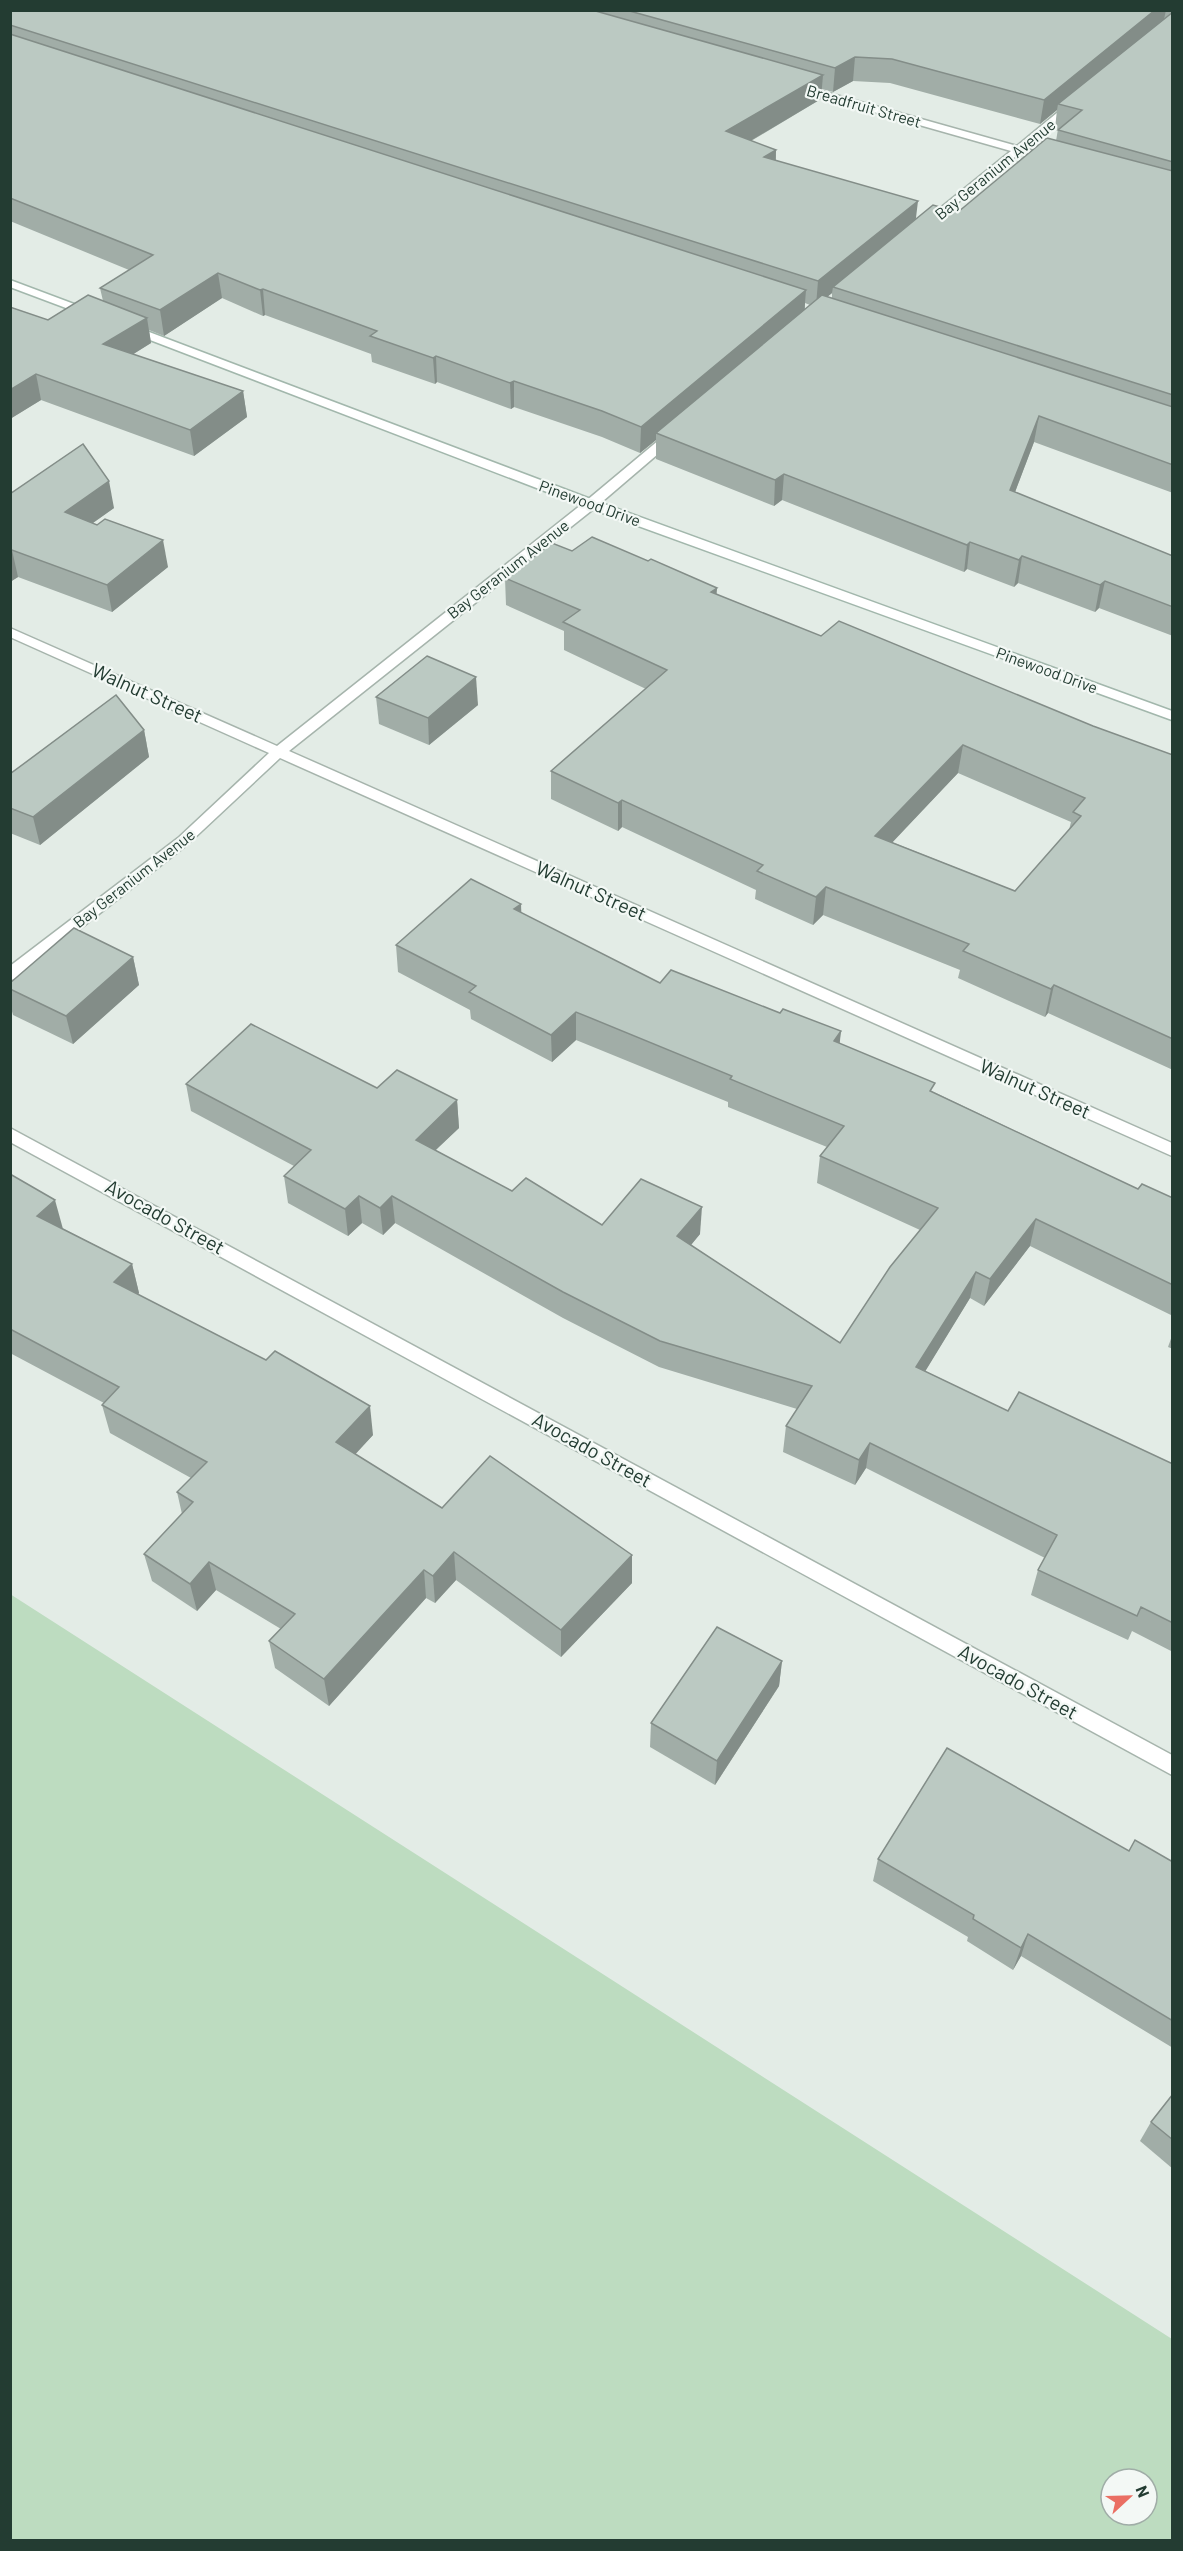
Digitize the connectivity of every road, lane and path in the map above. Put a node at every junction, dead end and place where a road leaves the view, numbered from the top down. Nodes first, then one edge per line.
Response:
1 (792, 86) edge
2 (1082, 98) edge
3 (1019, 150) junction
4 (1041, 156) edge
5 (918, 232) edge
6 (10, 283) edge
7 (681, 428) edge
8 (591, 504) junction
9 (10, 632) edge
10 (1173, 716) edge
11 (278, 752) junction
12 (10, 975) edge
13 (10, 1134) edge
14 (1173, 1150) edge
15 (1173, 1766) edge

1 - 3 street, Breadfruit Street
2 - 3 street, Bay Geranium Avenue
3 - 4 street, Breadfruit Street
3 - 5 street, Bay Geranium Avenue
6 - 8 street, Pinewood Drive
7 - 8 street, Bay Geranium Avenue
8 - 10 street, Pinewood Drive
8 - 11 street, Bay Geranium Avenue
9 - 11 street, Walnut Street
11 - 12 street, Bay Geranium Avenue
11 - 14 street, Walnut Street
13 - 15 street, Avocado Street

